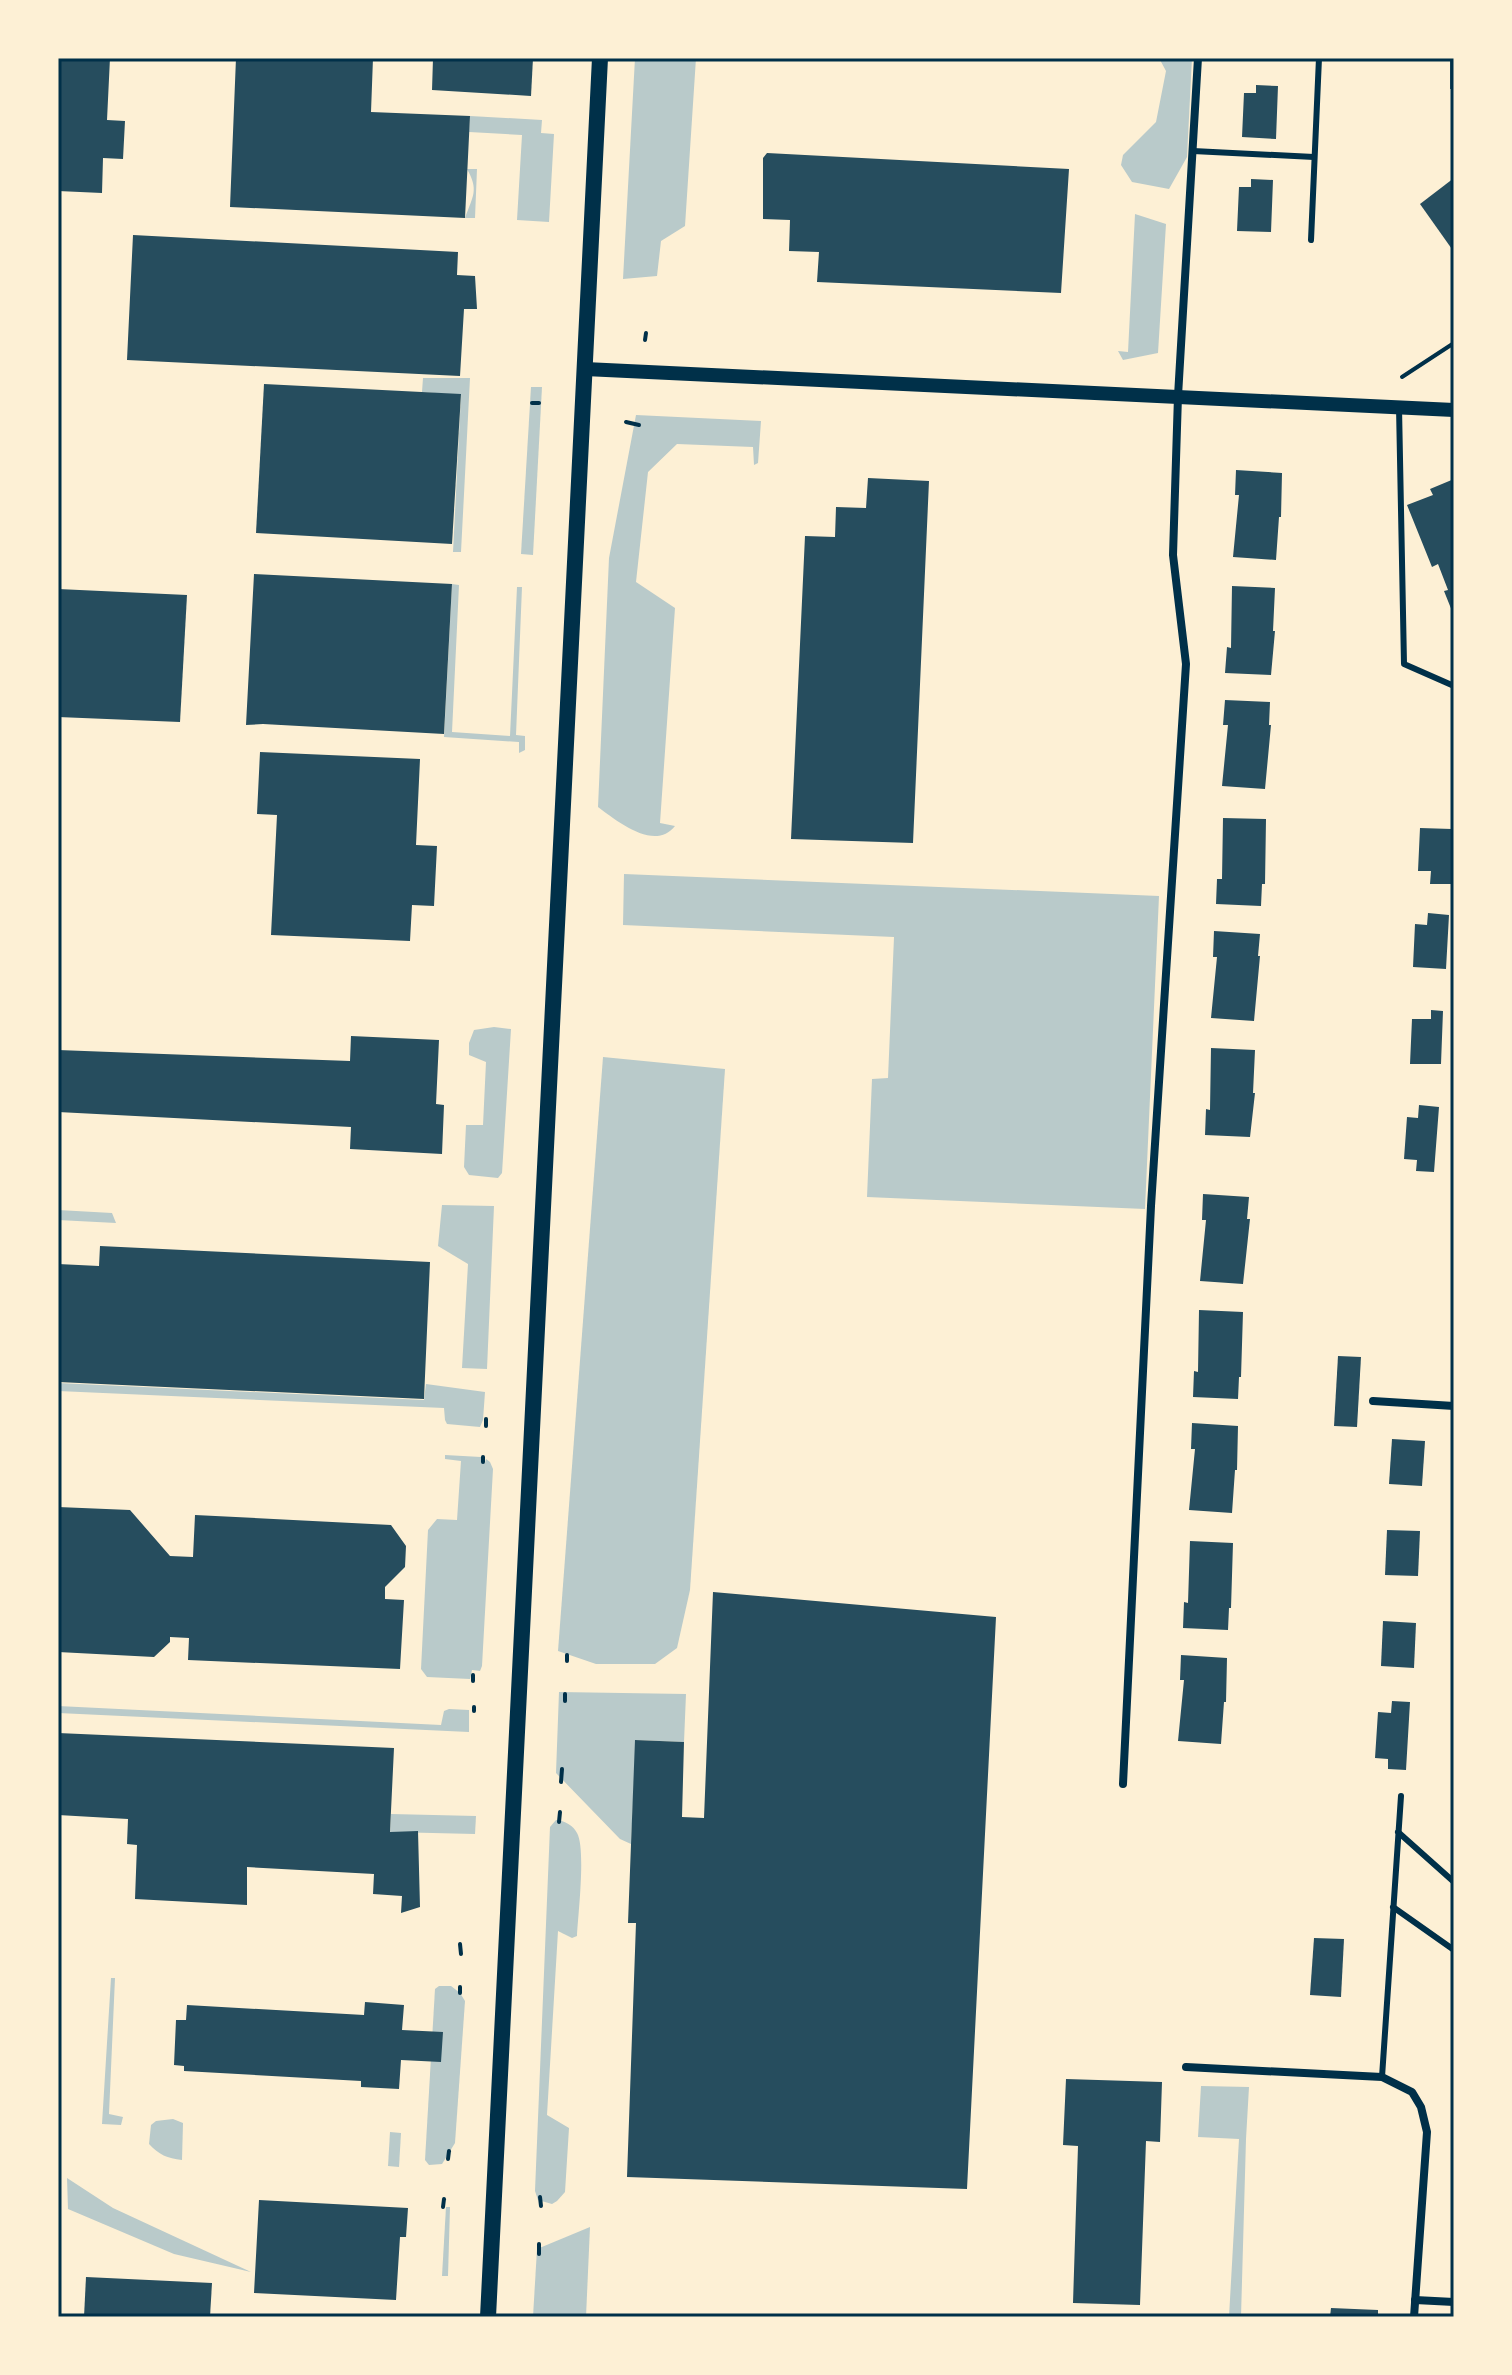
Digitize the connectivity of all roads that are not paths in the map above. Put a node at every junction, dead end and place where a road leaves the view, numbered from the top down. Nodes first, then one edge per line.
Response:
1 (600, 58) edge
2 (1198, 58) edge
3 (1319, 58) edge
4 (1193, 151) junction
5 (1314, 157) junction
6 (1311, 240) dead end
7 (585, 369) junction
8 (1178, 396) junction
9 (1399, 407) junction
10 (1454, 410) edge
11 (1454, 686) edge
12 (1373, 1401) dead end
13 (1454, 1406) edge
14 (1123, 1784) dead end
15 (1401, 1796) dead end
16 (1398, 1832) junction
17 (1454, 1882) edge
18 (1393, 1907) junction
19 (1454, 1950) edge
20 (1186, 2067) dead end
21 (1382, 2077) junction
22 (1415, 2300) junction
23 (1454, 2302) edge
24 (488, 2317) edge
25 (1414, 2317) edge

1 - 7 main road
2 - 4 street
3 - 5 lane
4 - 5 lane
4 - 8 street
5 - 6 lane
7 - 8 street
7 - 24 main road
8 - 9 street
8 - 14 street
9 - 10 street
9 - 11 lane
12 - 13 street
15 - 16 lane
16 - 17 lane
16 - 18 lane
18 - 19 lane
18 - 21 lane
20 - 21 street
21 - 22 street
22 - 23 street
22 - 25 street

